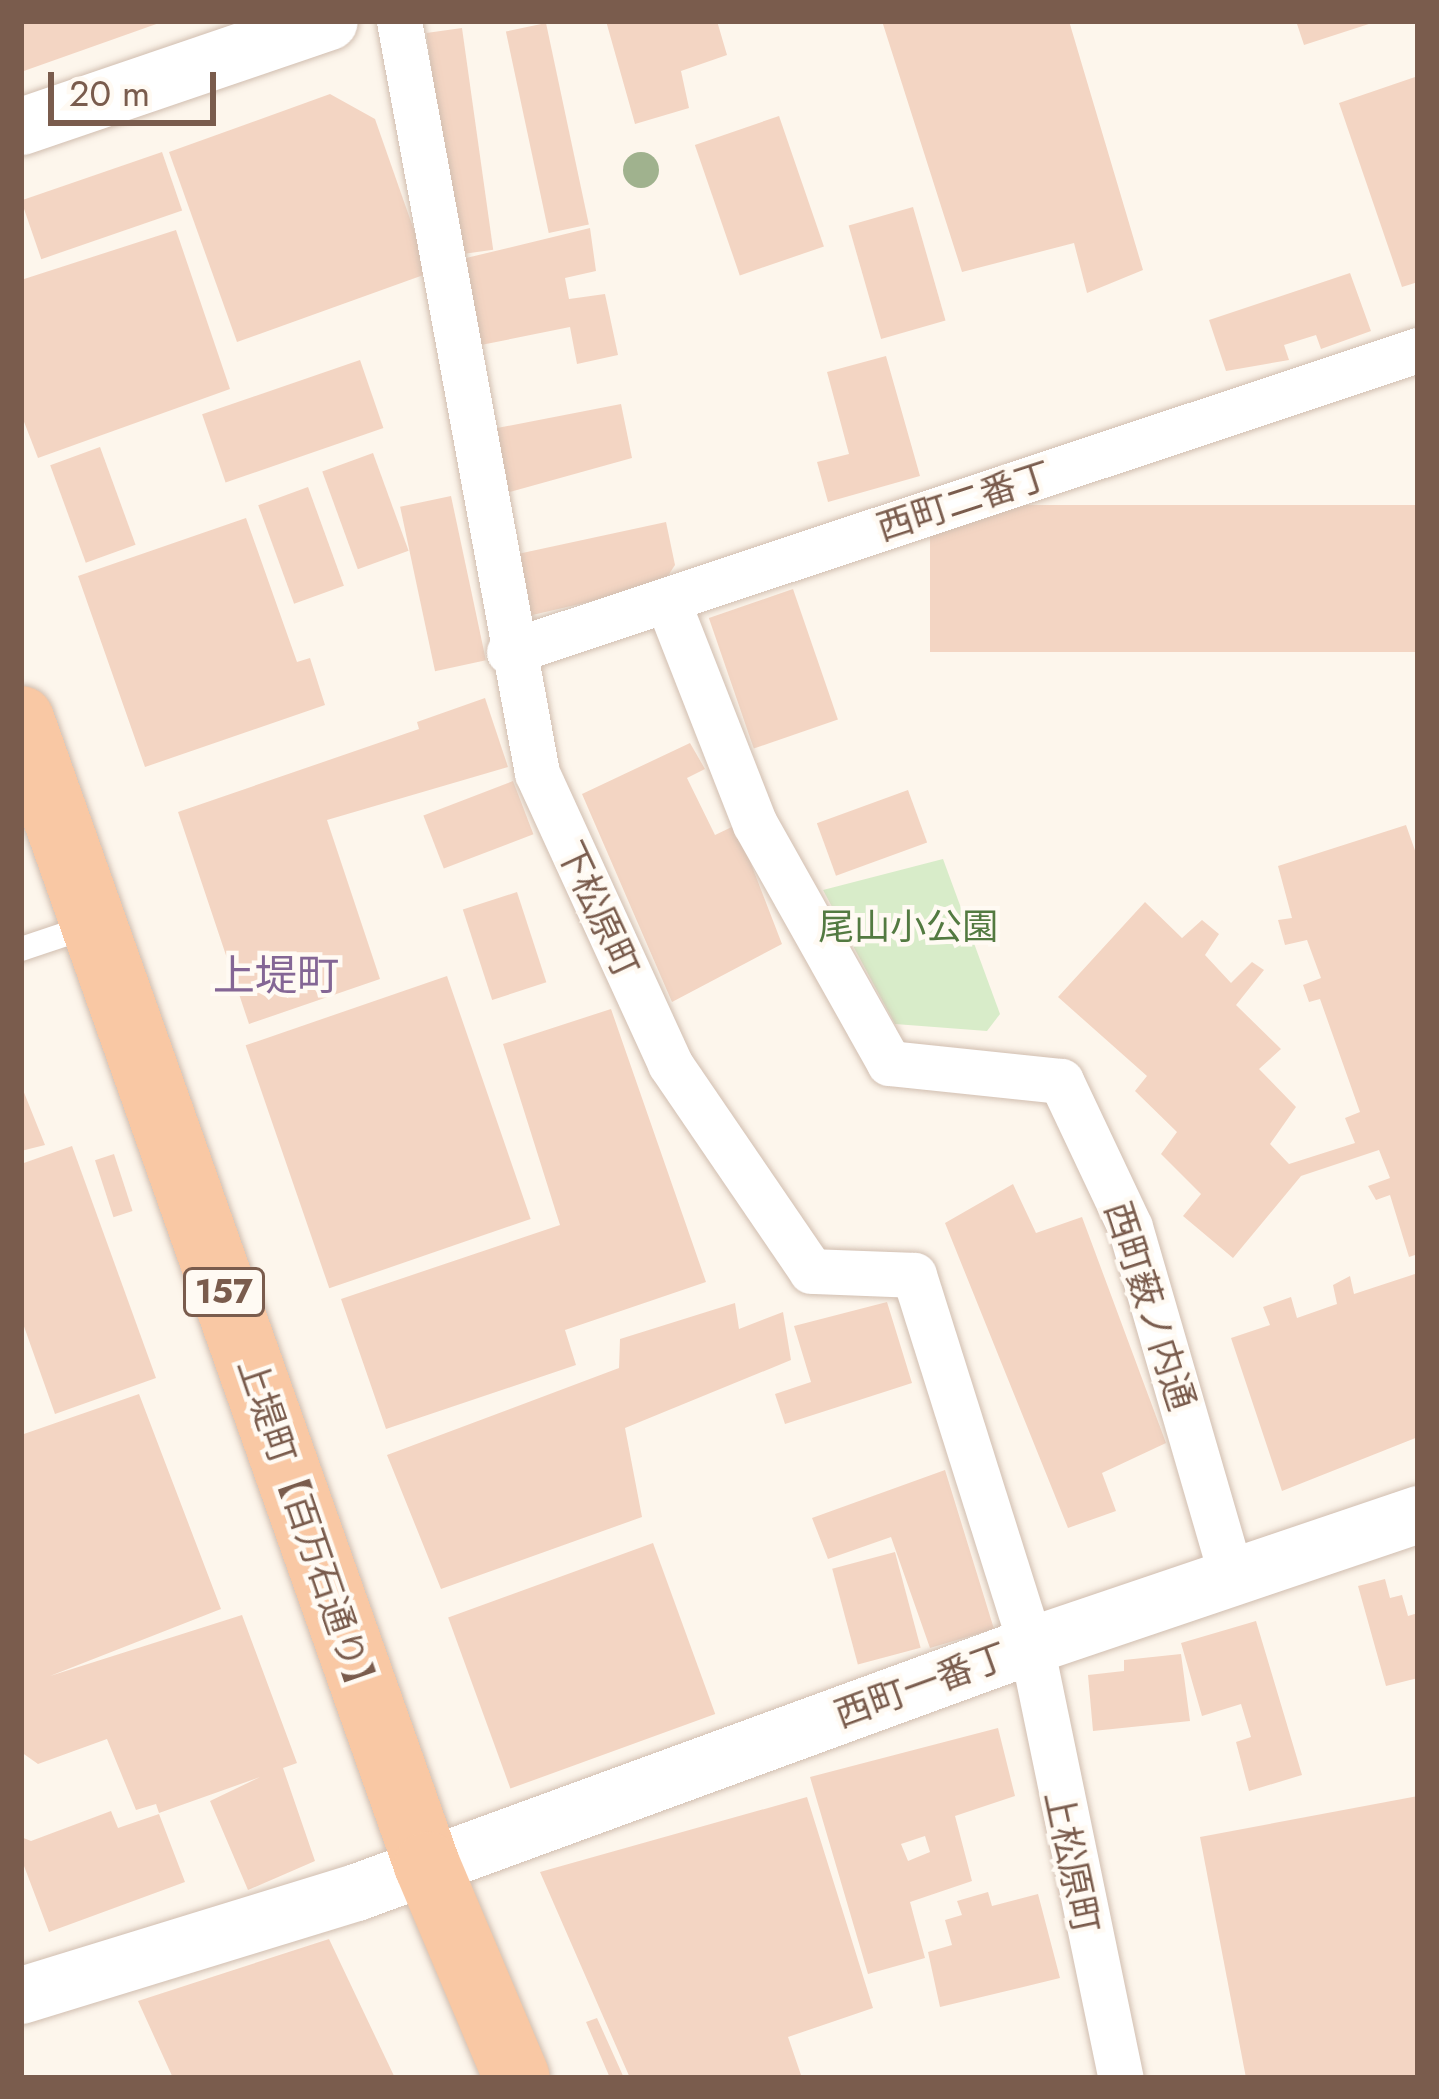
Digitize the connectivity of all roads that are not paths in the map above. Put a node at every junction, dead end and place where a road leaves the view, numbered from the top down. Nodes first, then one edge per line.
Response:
1 (329, 21) edge
2 (399, 21) edge
3 (21, 126) edge
4 (1418, 350) edge
5 (667, 600) junction
6 (509, 652) junction
7 (21, 719) edge
8 (94, 925) junction
9 (21, 949) edge
10 (1418, 1514) edge
11 (1232, 1577) junction
12 (1031, 1645) junction
13 (427, 1865) junction
14 (21, 1995) edge
15 (517, 2078) edge
16 (1120, 2078) edge

1 - 3 street
2 - 6 street, 下松原町
4 - 5 street, 西町二番丁
5 - 6 street, 西町二番丁
5 - 11 street, 西町薮ノ内通
6 - 12 street, 下松原町
7 - 8 highway, 上堤町【百万石通り】 / 157
8 - 9 lane
8 - 13 highway, 上堤町【百万石通り】 / 157
10 - 11 street, 西町一番丁
11 - 12 street, 西町一番丁
12 - 13 street, 西町一番丁
12 - 16 street, 上松原町
13 - 14 street, 西町一番丁
13 - 15 highway, 157

